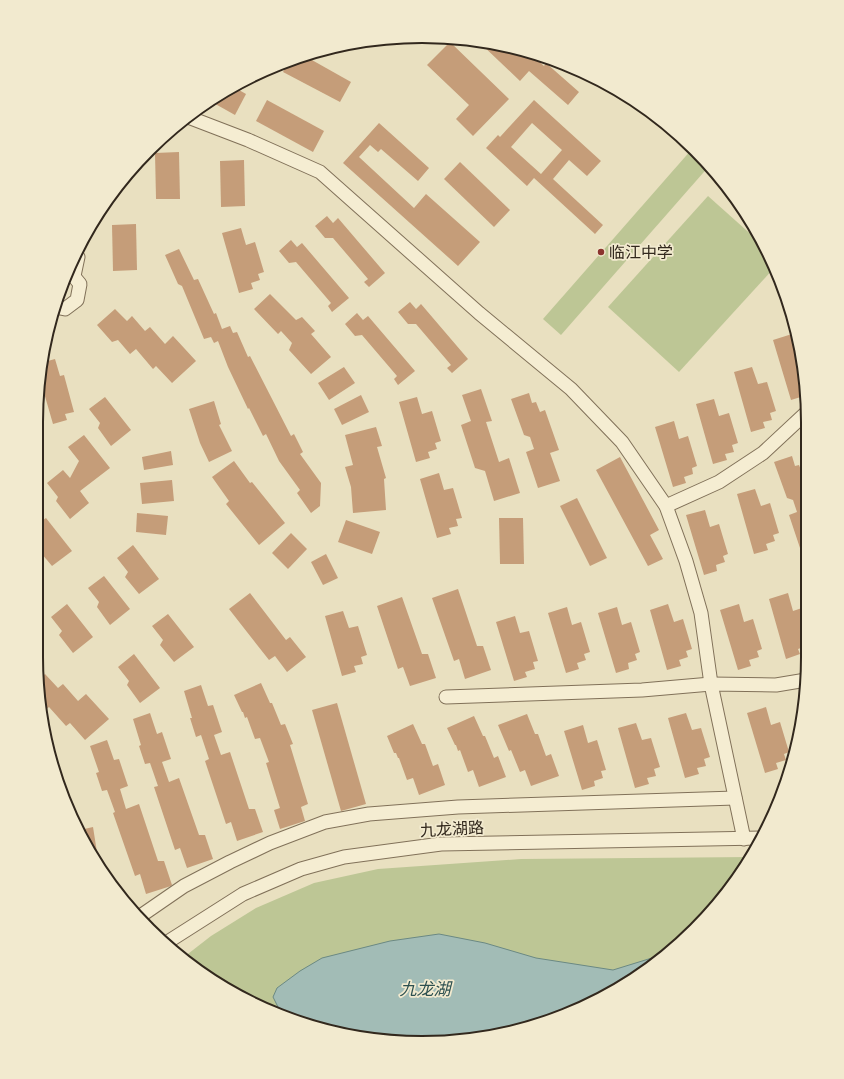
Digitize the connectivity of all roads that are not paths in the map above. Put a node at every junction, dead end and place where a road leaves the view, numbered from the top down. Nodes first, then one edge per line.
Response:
1 (194, 119) edge
2 (73, 275) edge
3 (61, 308) edge
4 (801, 418) edge
5 (666, 506) junction
6 (800, 681) edge
7 (711, 684) junction
8 (446, 697) dead end
9 (735, 798) junction
10 (755, 838) edge
11 (744, 839) junction
12 (144, 914) edge
13 (170, 940) edge

1 - 5 street
2 - 3 street
4 - 5 street
5 - 7 street
6 - 7 street
7 - 8 street
7 - 9 street
9 - 11 street
9 - 12 street
10 - 11 street, 九龙湖路
11 - 13 street, 九龙湖路

